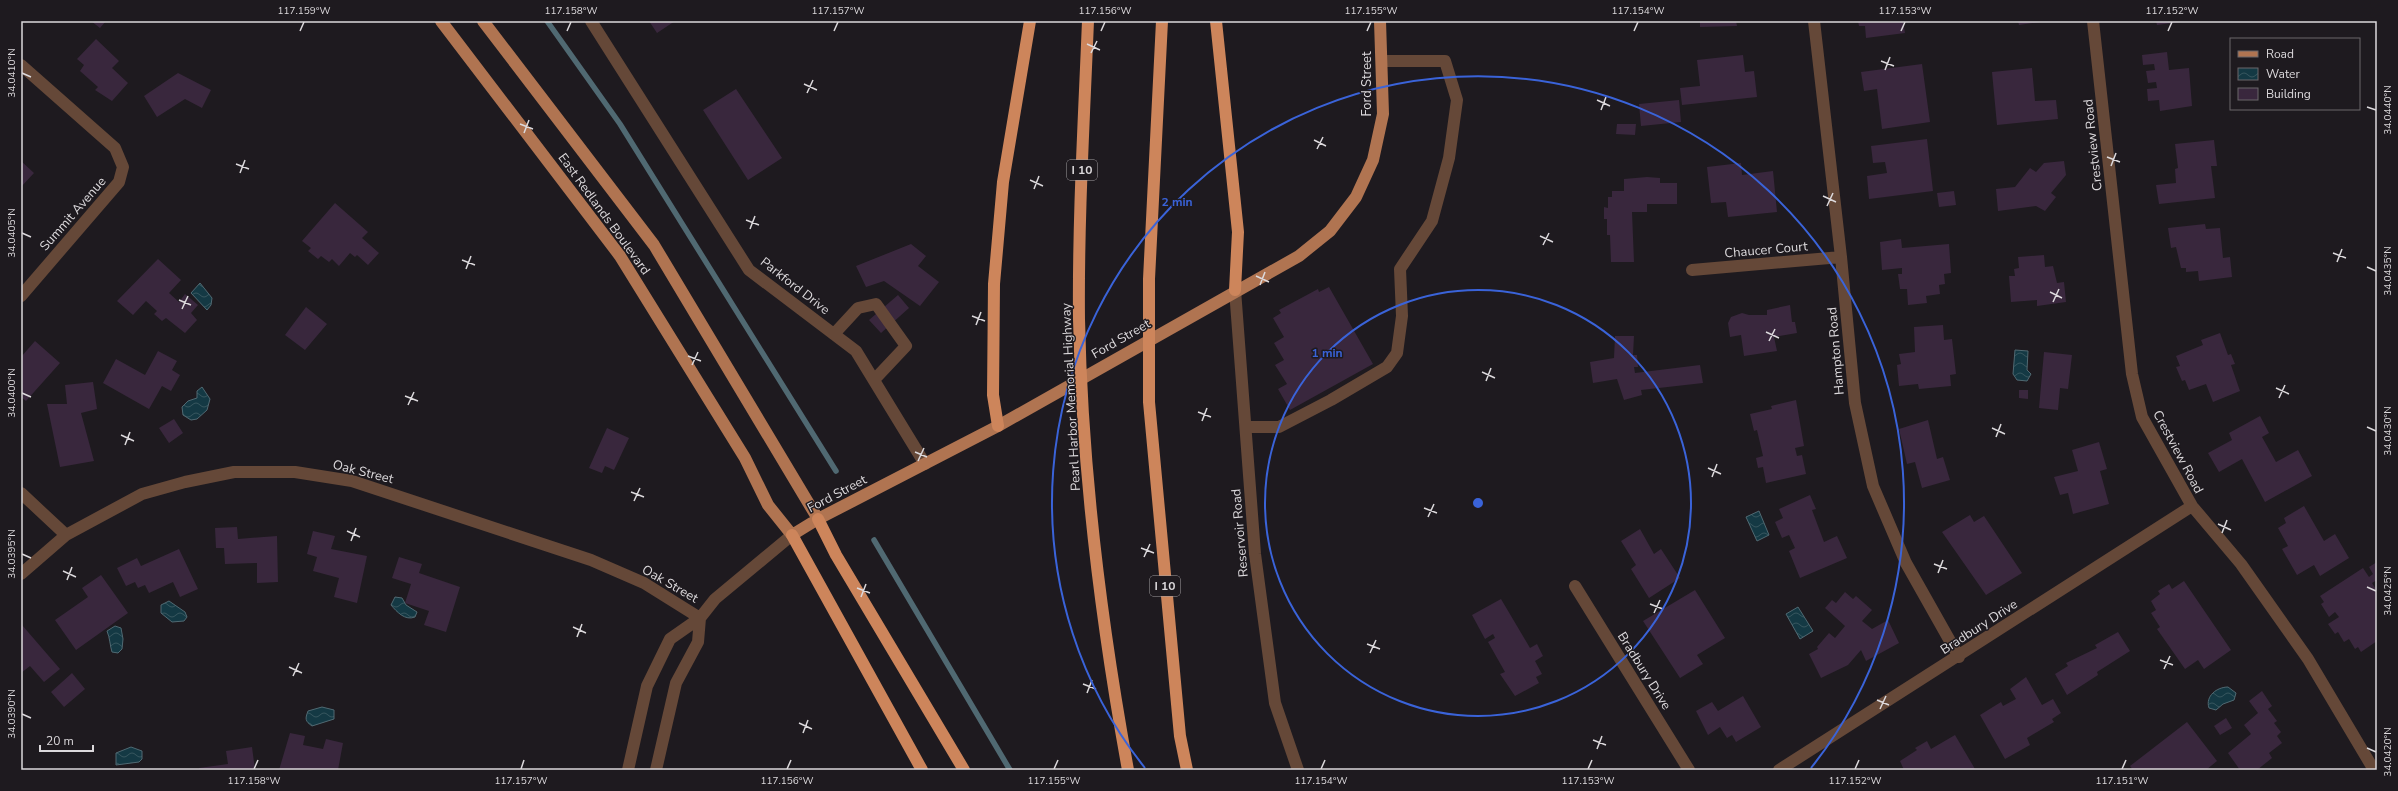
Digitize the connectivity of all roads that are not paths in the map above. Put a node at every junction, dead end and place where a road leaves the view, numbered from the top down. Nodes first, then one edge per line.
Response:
1 (441, 21) edge
2 (483, 21) edge
3 (591, 21) edge
4 (1030, 21) edge
5 (1088, 21) edge
6 (1162, 21) edge
7 (1216, 21) edge
8 (1380, 21) edge
9 (1814, 21) edge
10 (2093, 21) edge
11 (1382, 62) junction
12 (21, 65) edge
13 (1842, 257) junction
14 (1692, 270) dead end
15 (1235, 290) junction
16 (21, 296) edge
17 (834, 334) junction
18 (874, 380) junction
19 (998, 426) junction
20 (1246, 427) junction
21 (924, 464) junction
22 (21, 493) edge
23 (2192, 506) junction
24 (818, 520) junction
25 (66, 535) junction
26 (792, 535) junction
27 (21, 574) edge
28 (1575, 586) dead end
29 (700, 618) junction
30 (1959, 657) junction
31 (2369, 768) edge
32 (628, 770) edge
33 (656, 770) edge
34 (922, 770) edge
35 (964, 770) edge
36 (1128, 770) edge
37 (1187, 770) edge
38 (1298, 770) edge
39 (1689, 770) edge
40 (1779, 770) edge

1 - 26 main road, East Redlands Boulevard
2 - 24 main road, East Redlands Boulevard
3 - 17 street, Parkford Drive
4 - 19 highway
5 - 36 highway, Pearl Harbor Memorial Highway / I 10
6 - 37 highway, I 10
7 - 15 highway
8 - 11 main road, Ford Street
9 - 13 street, Hampton Road
10 - 23 street, Crestview Road
11 - 15 main road, Ford Street
11 - 20 street
12 - 16 street, Summit Avenue
13 - 14 street, Chaucer Court
13 - 30 street, Hampton Road
15 - 19 main road, Ford Street
15 - 20 street, Reservoir Road
17 - 18 street, Parkford Drive
17 - 18 street
18 - 21 street, Parkford Drive
19 - 21 main road, Ford Street
20 - 38 street, Reservoir Road
21 - 24 main road, Ford Street
22 - 25 street
23 - 30 street, Bradbury Drive
23 - 31 street, Crestview Road
24 - 26 main road, Ford Street
24 - 35 highway
25 - 27 street, Oak Street
25 - 29 street, Oak Street
26 - 29 street, Ford Street
26 - 34 highway
28 - 39 street, Bradbury Drive
29 - 32 street, Ford Street
29 - 33 street
30 - 40 street, Bradbury Drive

